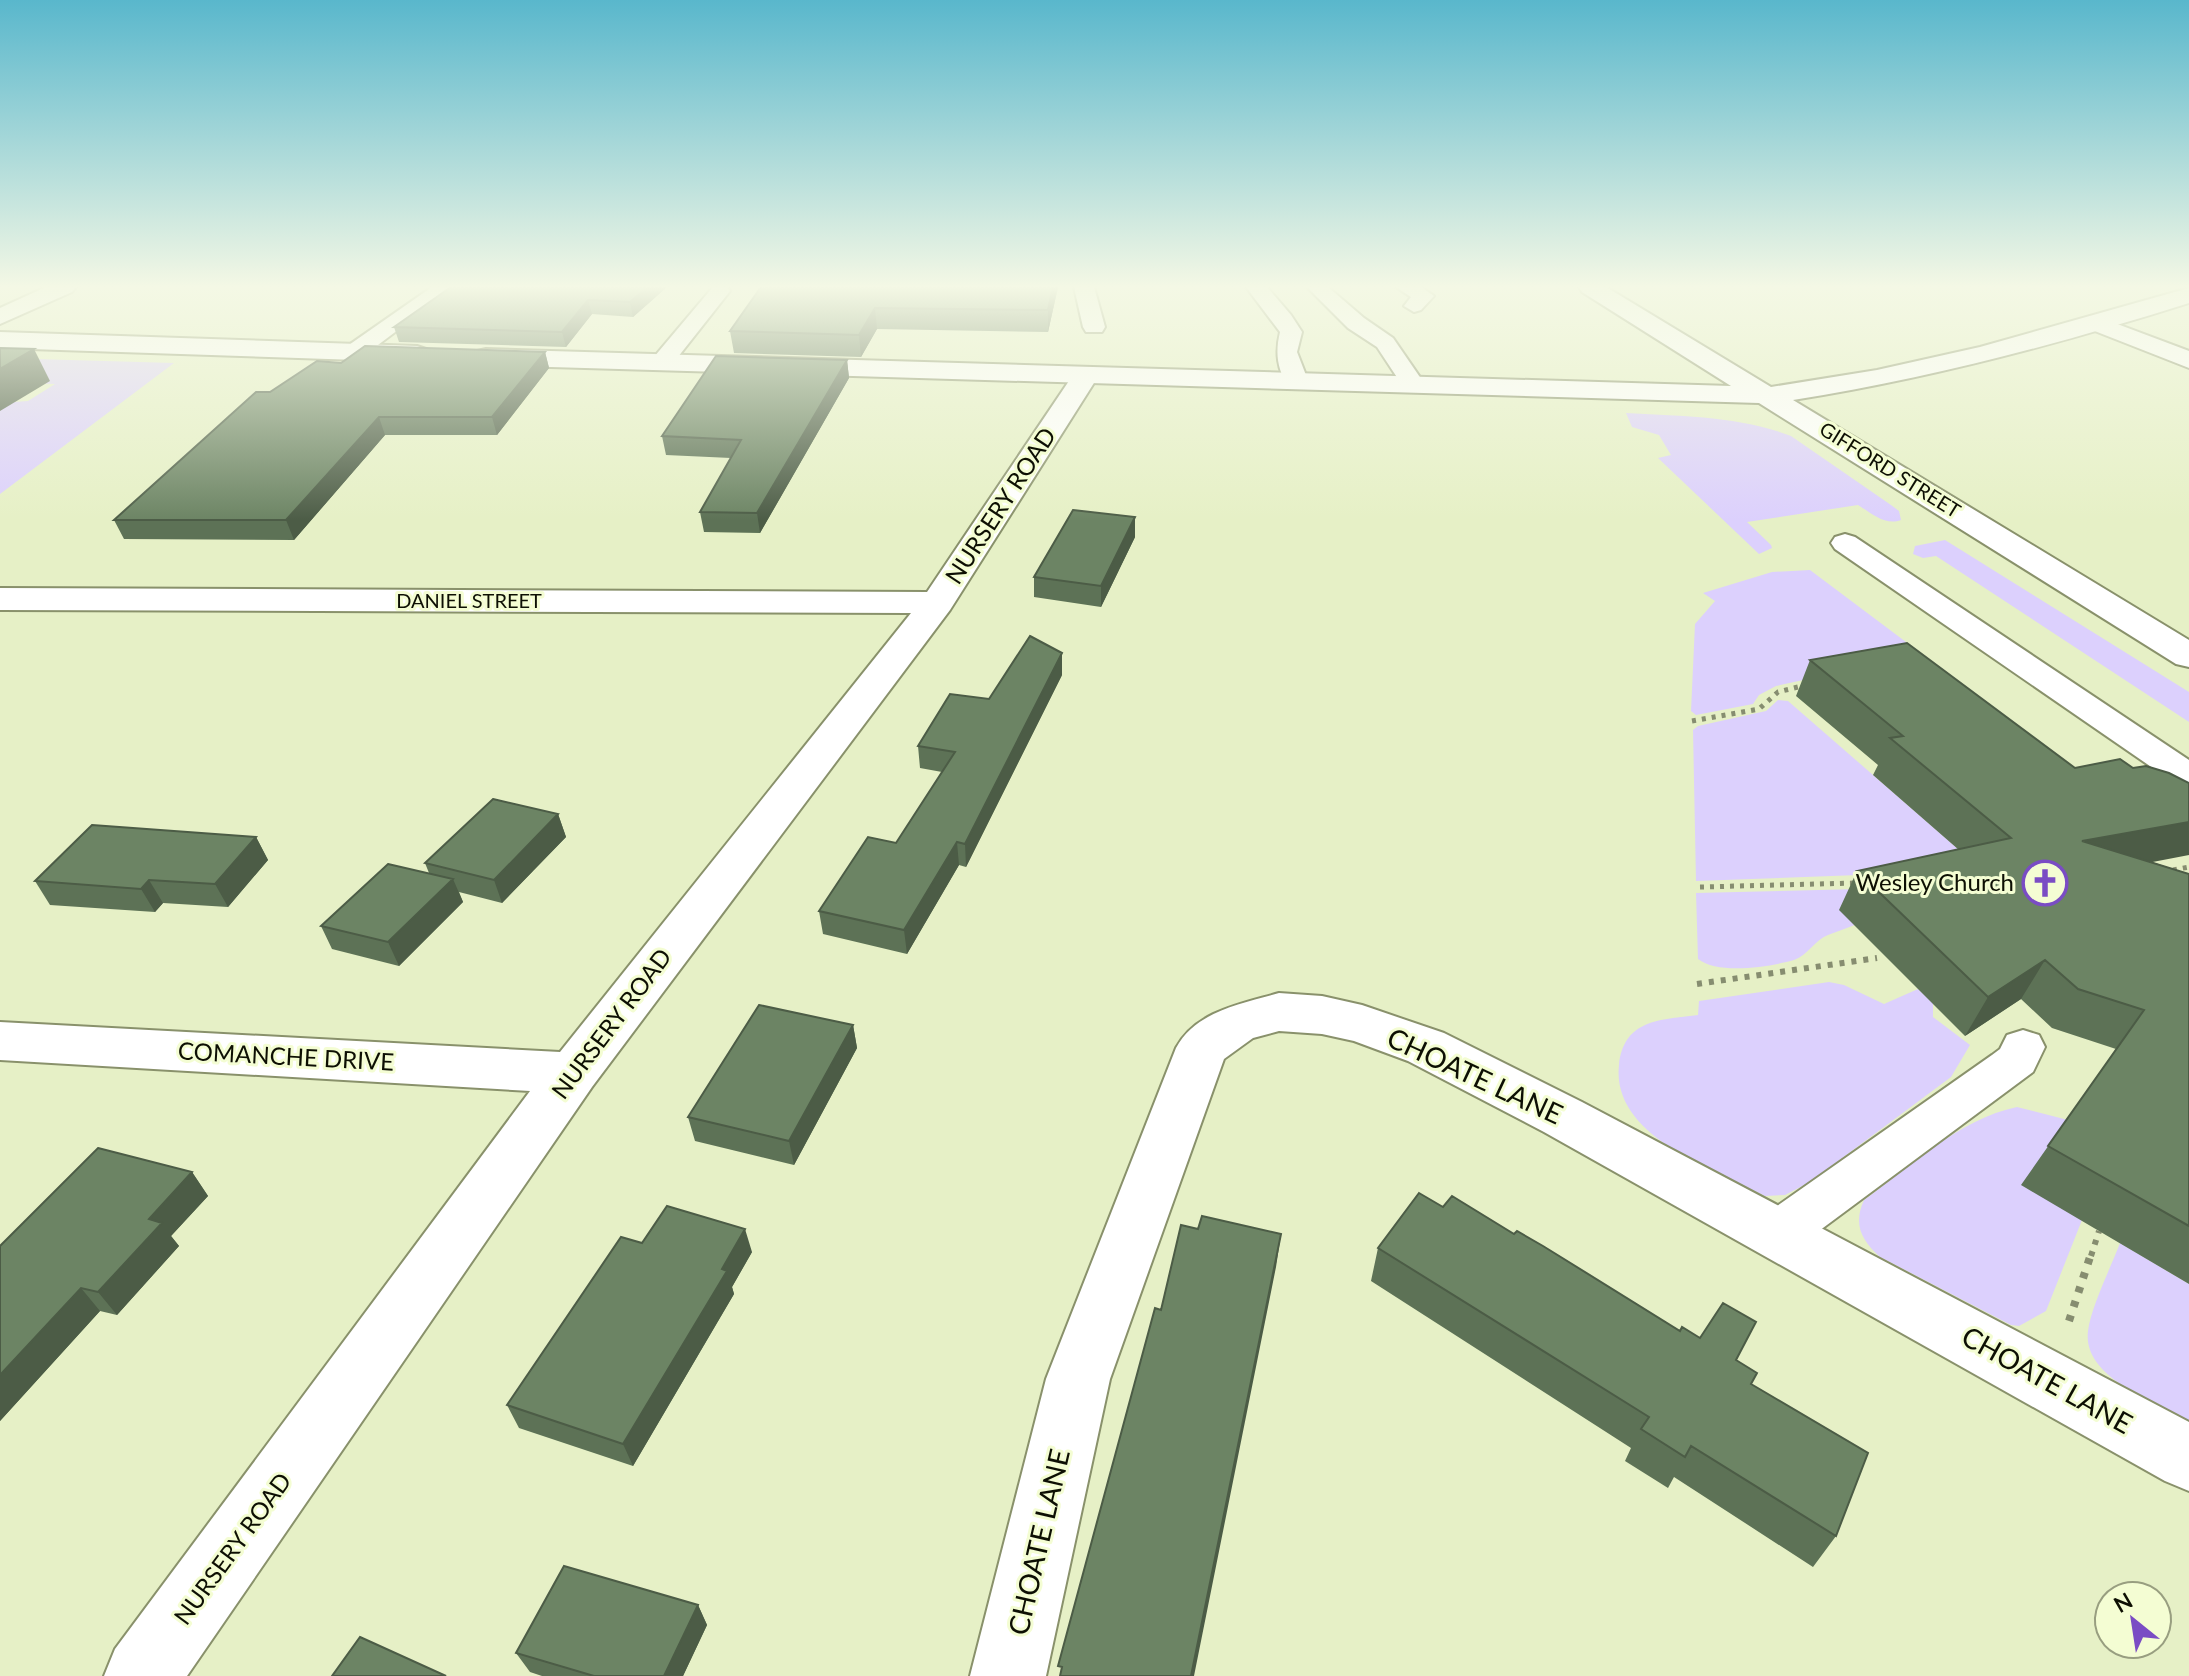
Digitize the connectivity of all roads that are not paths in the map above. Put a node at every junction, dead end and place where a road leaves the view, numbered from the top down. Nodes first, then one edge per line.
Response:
1 (767, 365) edge
2 (1291, 365) edge
3 (1408, 365) edge
4 (1721, 365) edge
5 (1931, 365) edge
6 (1086, 375) junction
7 (1297, 383) junction
8 (1414, 386) junction
9 (1771, 395) junction
10 (1845, 543) dead end
11 (0, 599) edge
12 (938, 603) junction
13 (2189, 656) edge
14 (2189, 776) edge
15 (0, 1041) edge
16 (2023, 1047) dead end
17 (573, 1073) junction
18 (1778, 1233) junction
19 (2189, 1458) edge
20 (142, 1676) edge
21 (1008, 1676) edge

1 - 6 main road
2 - 7 lane
3 - 8 lane
4 - 9 main road, GIFFORD STREET
5 - 9 main road
6 - 7 main road
6 - 12 main road, NURSERY ROAD
7 - 8 main road
8 - 9 main road
9 - 13 main road, GIFFORD STREET
10 - 14 lane
11 - 12 main road, DANIEL STREET
12 - 17 main road, NURSERY ROAD
15 - 17 main road, COMANCHE DRIVE
16 - 18 lane
17 - 20 main road, NURSERY ROAD
18 - 19 main road, CHOATE LANE
18 - 21 main road, CHOATE LANE

